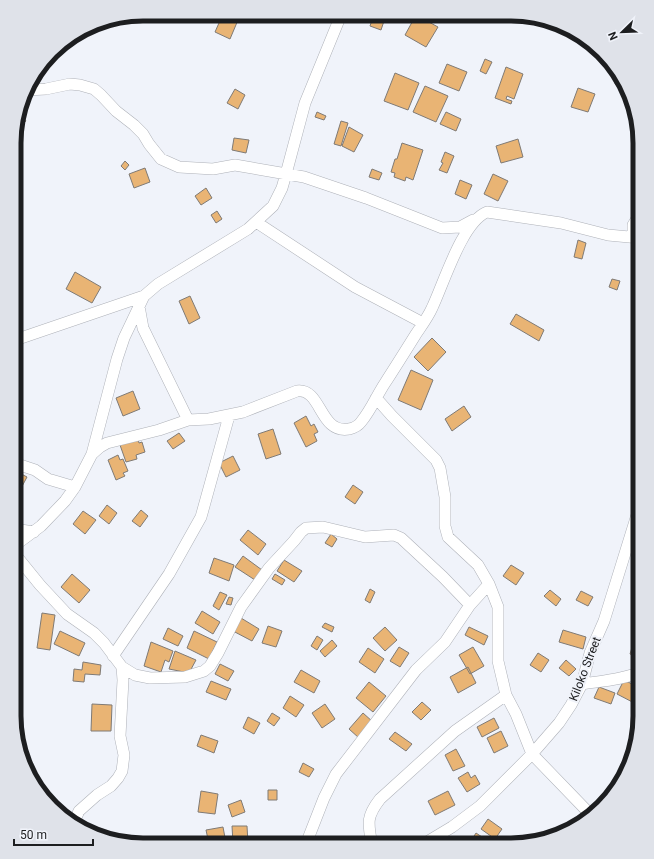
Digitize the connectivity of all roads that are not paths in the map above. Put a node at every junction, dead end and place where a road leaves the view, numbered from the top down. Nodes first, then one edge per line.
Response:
1 (339, 21) edge
2 (33, 90) edge
3 (286, 174) junction
4 (475, 219) junction
5 (256, 222) junction
6 (633, 237) edge
7 (142, 301) junction
8 (423, 324) junction
9 (21, 338) edge
10 (376, 398) junction
11 (229, 416) junction
12 (188, 420) junction
13 (92, 454) junction
14 (21, 465) edge
15 (75, 487) junction
16 (633, 528) edge
17 (21, 530) edge
18 (34, 532) junction
19 (21, 541) edge
20 (21, 562) edge
21 (489, 584) junction
22 (470, 605) junction
23 (113, 656) junction
24 (122, 667) junction
25 (633, 676) edge
26 (582, 684) junction
27 (506, 695) junction
28 (532, 754) junction
29 (587, 811) edge
30 (76, 818) edge
31 (308, 838) edge
32 (371, 838) edge
33 (434, 838) edge

1 - 3 street
2 - 3 street
3 - 4 street
3 - 5 street
4 - 6 street
4 - 8 street
5 - 7 street
5 - 8 street
7 - 9 street
7 - 12 street
7 - 13 street
8 - 10 street
10 - 11 street
10 - 21 street
11 - 12 street
11 - 23 street
12 - 13 street
13 - 15 street
14 - 15 street
15 - 18 street
16 - 26 street, Kiloko Street
17 - 18 street
18 - 19 street
20 - 23 street
21 - 22 street
21 - 27 street
22 - 24 street
22 - 31 street
23 - 24 street
24 - 30 street
25 - 26 street
26 - 28 street, Kiloko Street
27 - 28 street
27 - 32 street
28 - 29 street
28 - 33 street, Kiloko Street

